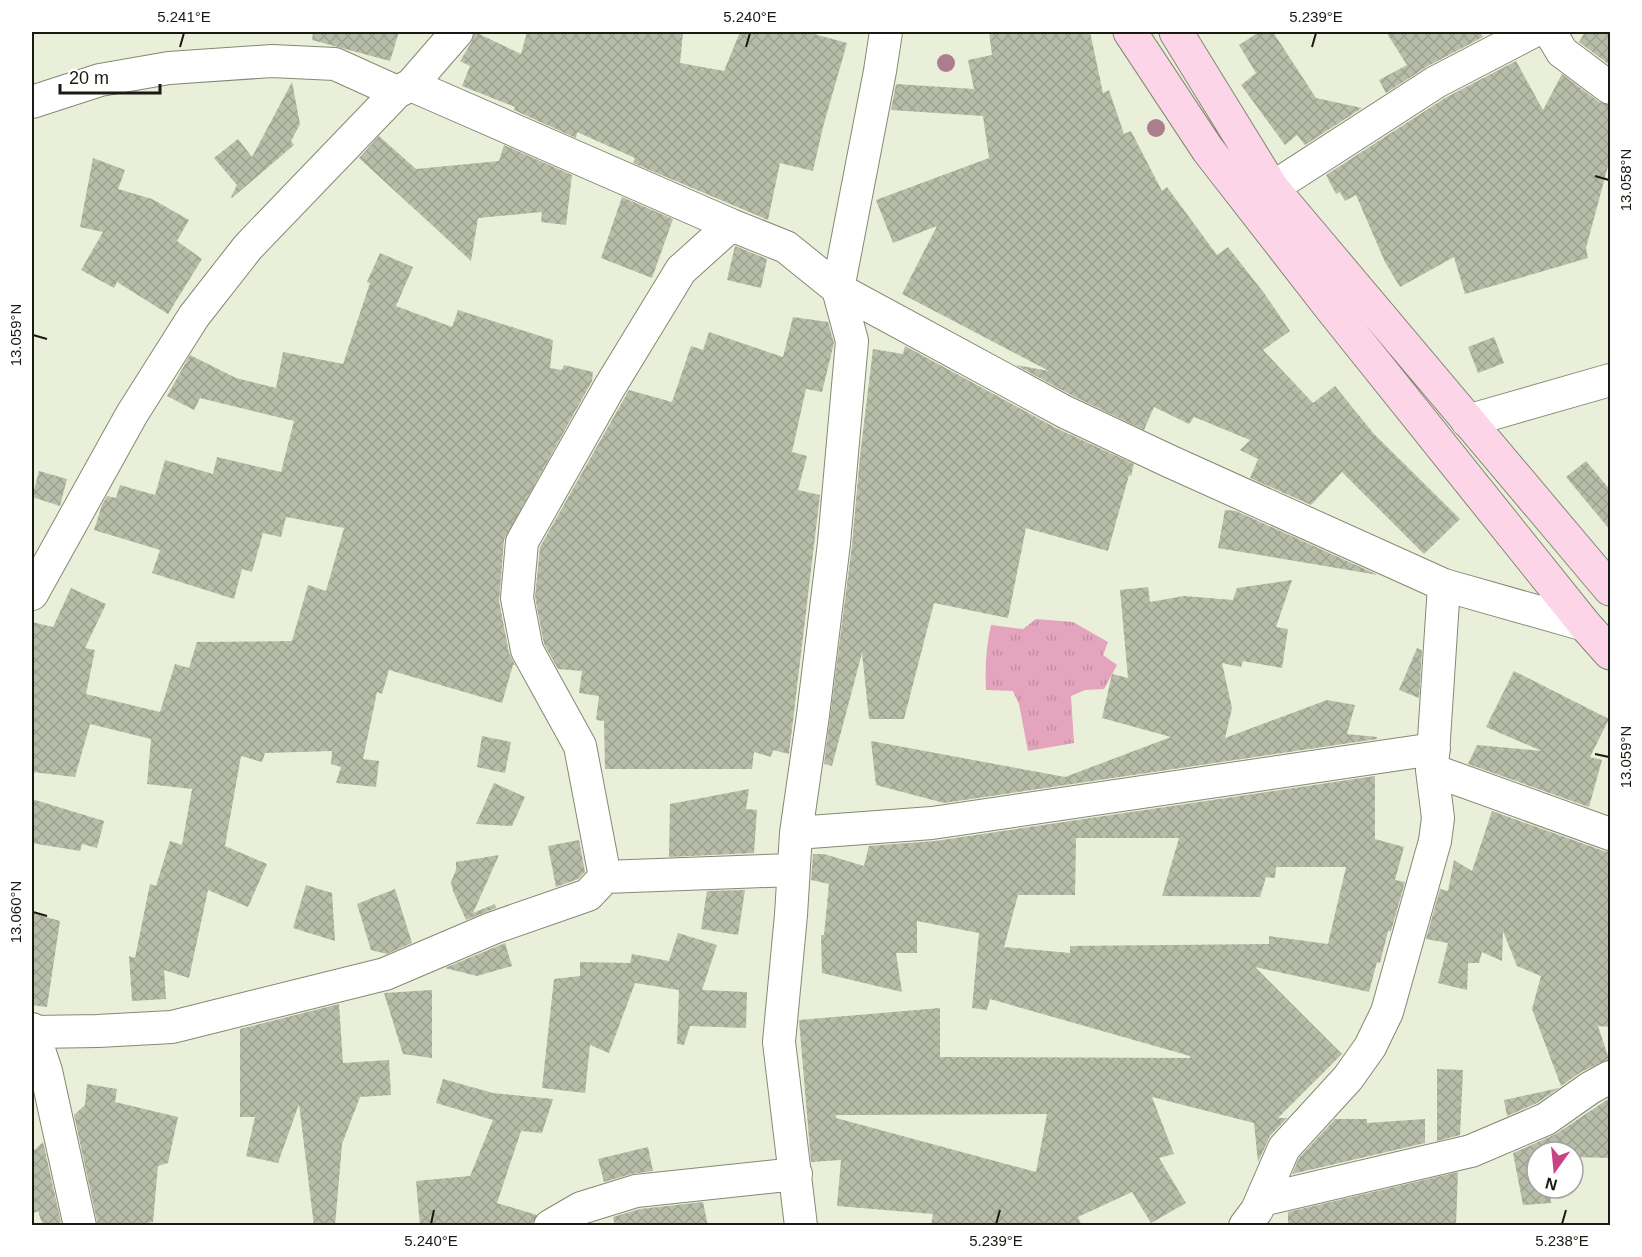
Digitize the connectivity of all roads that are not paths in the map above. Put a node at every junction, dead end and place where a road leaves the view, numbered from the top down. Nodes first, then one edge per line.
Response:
1 (457, 32) edge
2 (885, 32) edge
3 (1130, 32) edge
4 (1176, 32) edge
5 (1532, 32) edge
6 (1550, 32) edge
7 (404, 88) junction
8 (1611, 88) edge
9 (32, 102) edge
10 (1272, 188) junction
11 (730, 225) junction
12 (838, 289) junction
13 (1611, 380) edge
14 (1467, 420) junction
15 (1444, 585) junction
16 (1611, 589) edge
17 (32, 594) edge
18 (1585, 625) junction
19 (1611, 653) edge
20 (1433, 759) junction
21 (796, 833) junction
22 (1611, 834) edge
23 (792, 870) junction
24 (605, 878) junction
25 (32, 1030) edge
26 (1611, 1077) edge
27 (796, 1174) junction
28 (1262, 1200) junction
29 (80, 1226) edge
30 (550, 1226) edge
31 (801, 1226) edge
32 (1245, 1226) edge

1 - 7 street
2 - 12 street
3 - 18 main road
4 - 10 main road
5 - 10 street
6 - 8 street
7 - 9 street
7 - 11 street
7 - 17 street
10 - 14 main road
11 - 12 street
11 - 24 street
12 - 15 street
12 - 21 street
13 - 14 street
14 - 16 main road
15 - 18 street
15 - 20 street
18 - 19 main road
20 - 21 street
20 - 22 street
20 - 28 street
21 - 23 street
23 - 24 street
23 - 27 street
24 - 25 street
25 - 29 street
26 - 28 street
27 - 30 street
27 - 31 street
28 - 32 street

